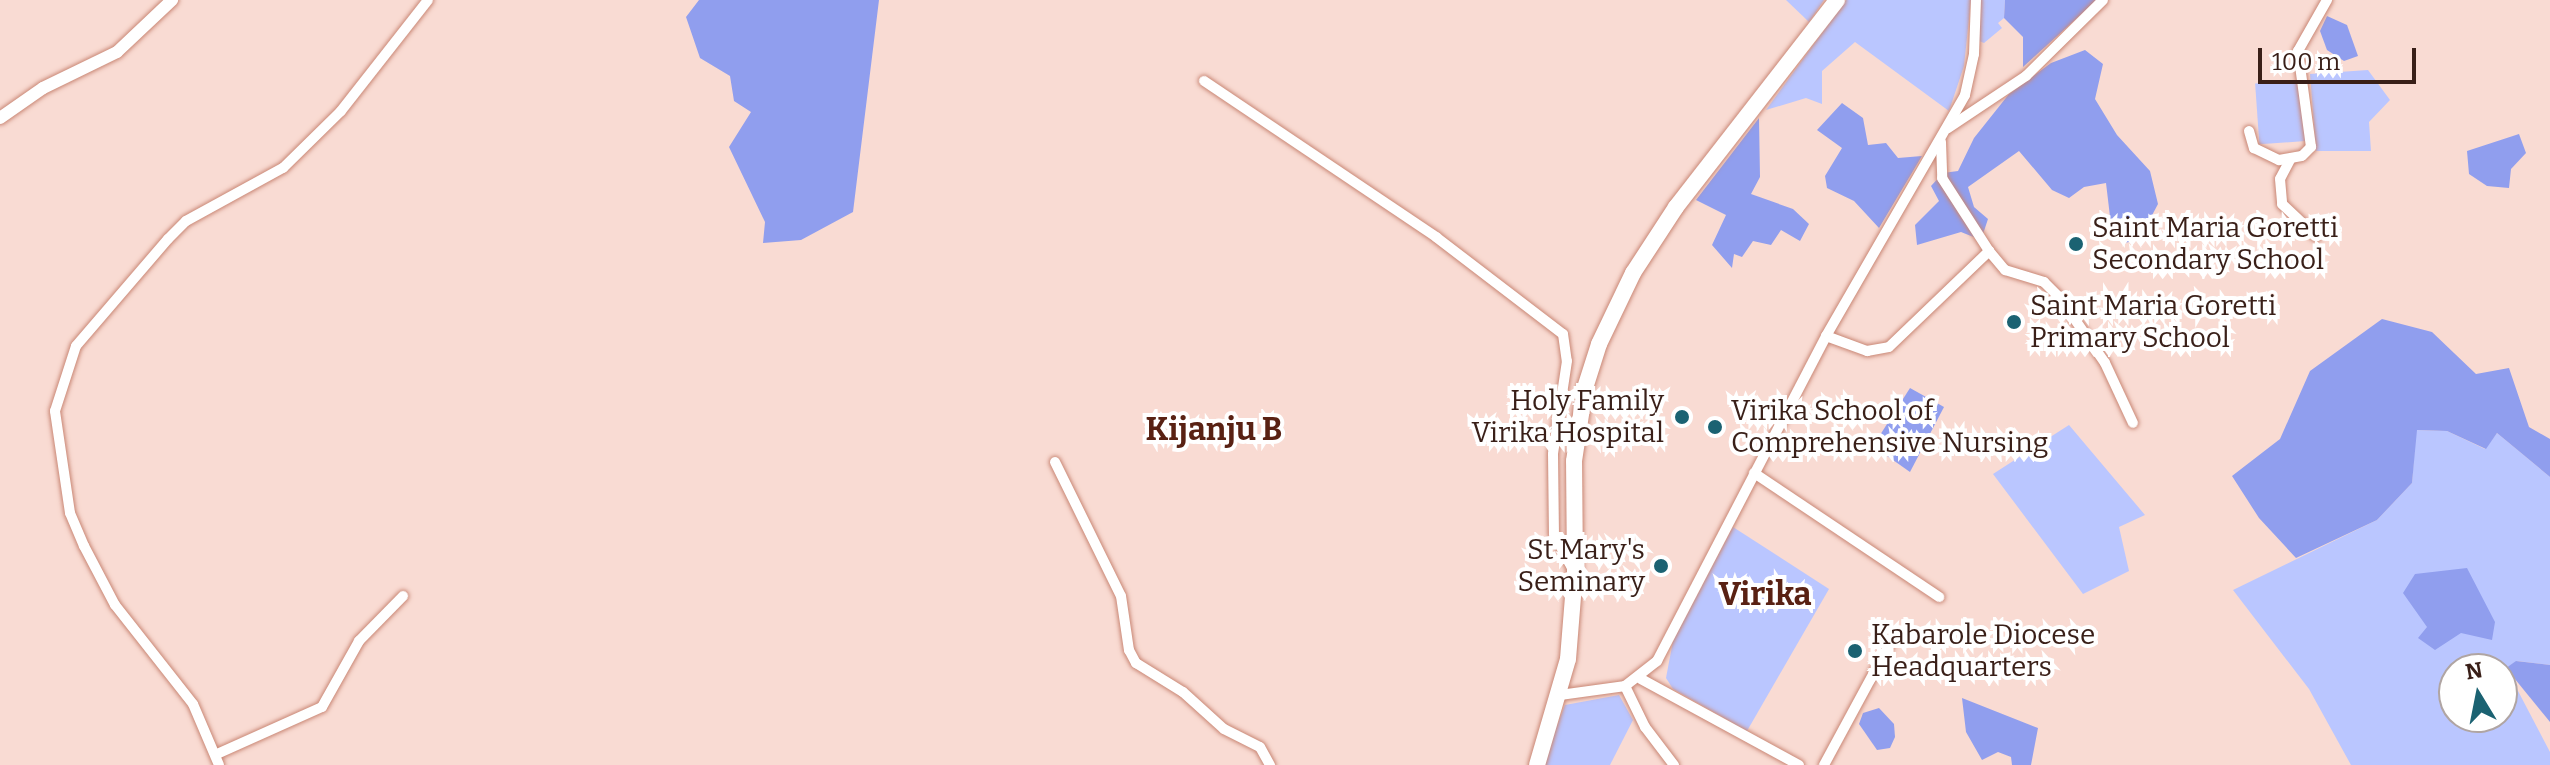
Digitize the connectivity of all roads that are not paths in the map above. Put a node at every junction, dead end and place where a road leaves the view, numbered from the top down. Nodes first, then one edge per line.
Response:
1 (172, 0) edge
2 (428, 0) edge
3 (1837, 0) edge
4 (1976, 0) edge
5 (2103, 0) edge
6 (2327, 0) edge
7 (1204, 81) dead end
8 (0, 118) edge
9 (1947, 128) junction
10 (2249, 131) dead end
11 (1941, 140) junction
12 (2290, 160) junction
13 (1921, 176) junction
14 (1942, 178) junction
15 (2316, 236) dead end
16 (1989, 251) junction
17 (1826, 336) junction
18 (2133, 423) dead end
19 (1055, 462) dead end
20 (1754, 473) junction
21 (1575, 572) junction
22 (403, 596) dead end
23 (1939, 597) dead end
24 (1891, 641) dead end
25 (1641, 679) junction
26 (1625, 686) junction
27 (1560, 695) junction
28 (218, 760) edge
29 (1270, 765) edge
30 (1537, 765) edge
31 (1674, 765) edge
32 (1799, 765) edge
33 (1824, 765) edge

1 - 8 street
2 - 28 street
3 - 21 highway
4 - 9 street
5 - 9 street
6 - 12 street
7 - 21 street
9 - 11 street
10 - 12 street
11 - 13 street
11 - 14 street
12 - 15 street
13 - 14 street
13 - 17 street
14 - 16 street
16 - 17 street
16 - 18 street
17 - 20 street
19 - 29 street
20 - 23 street
20 - 25 street
21 - 27 highway
22 - 28 street
24 - 33 street
25 - 26 street
25 - 32 street
26 - 27 street
26 - 31 street
27 - 30 highway

